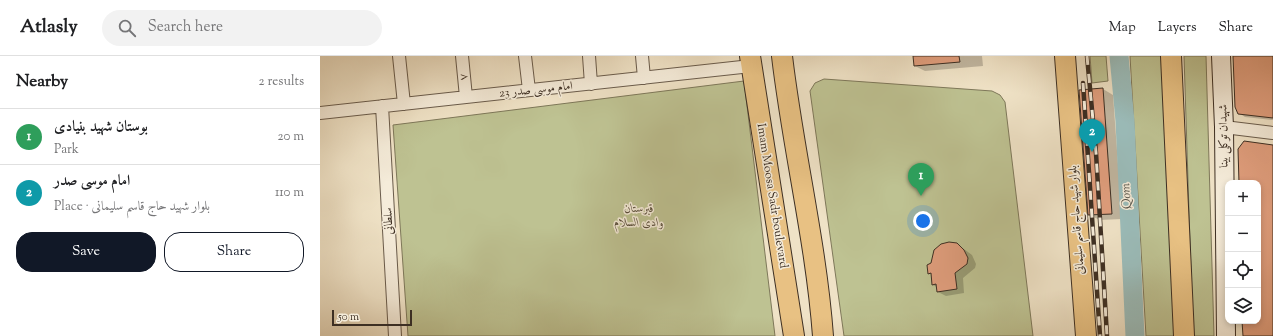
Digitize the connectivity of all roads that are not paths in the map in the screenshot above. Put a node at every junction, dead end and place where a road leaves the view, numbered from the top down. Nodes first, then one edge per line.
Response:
1 (399, 56) edge
2 (462, 56) edge
3 (525, 56) edge
4 (589, 56) edge
5 (642, 56) edge
6 (782, 56) edge
7 (1065, 56) edge
8 (1172, 56) edge
9 (1221, 56) edge
10 (751, 61) edge
11 (644, 78) junction
12 (591, 84) junction
13 (529, 90) junction
14 (466, 97) junction
15 (404, 104) junction
16 (382, 106) junction
17 (320, 113) edge
18 (1224, 127) junction
19 (1273, 133) edge
20 (395, 336) edge
21 (794, 336) edge
22 (823, 336) edge
23 (1086, 336) edge
24 (1184, 336) edge
25 (1226, 336) edge

1 - 15 street
2 - 14 street, ۷
3 - 13 street
4 - 12 street
5 - 11 street
6 - 22 main road
7 - 23 main road, بلوار شهید حاج قاسم سلیمانی
8 - 24 main road
9 - 18 main road, شهیدان توکلی بینا
10 - 11 street, امام موسی صدر 23
10 - 21 main road, Imam Moosa Sadr boulevard
11 - 12 street, امام موسی صدر 23
12 - 13 street, امام موسی صدر 23
13 - 14 street, امام موسی صدر 23
14 - 15 street, امام موسی صدر 23
15 - 16 street, امام موسی صدر 23
16 - 17 street, امام موسی صدر 23
16 - 20 street, سلطانی
18 - 19 street
18 - 25 main road, شهیدان توکلی بینا

